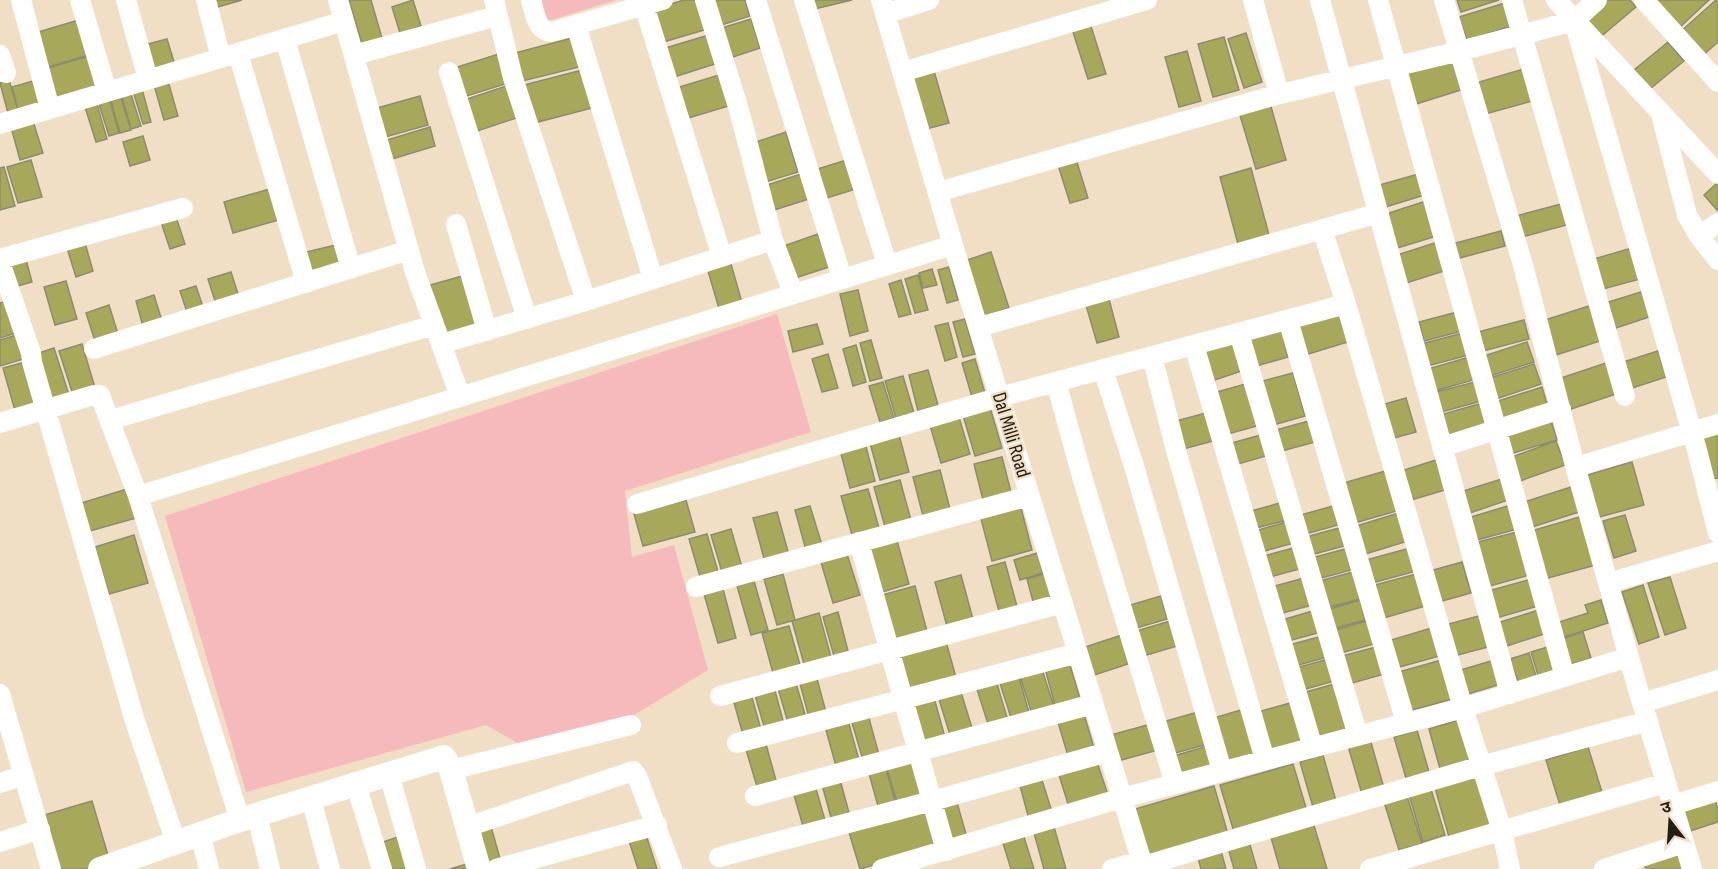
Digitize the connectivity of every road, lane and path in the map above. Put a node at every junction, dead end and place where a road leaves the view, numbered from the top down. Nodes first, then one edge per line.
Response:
1 (21, 0) edge
2 (80, 0) edge
3 (126, 0) edge
4 (206, 0) edge
5 (338, 0) edge
6 (531, 0) edge
7 (663, 0) edge
8 (705, 0) edge
9 (756, 0) edge
10 (804, 0) edge
11 (929, 0) edge
12 (1147, 0) edge
13 (1253, 0) edge
14 (1320, 0) edge
15 (1378, 0) edge
16 (1444, 0) edge
17 (1512, 0) edge
18 (1556, 0) edge
19 (1597, 0) edge
20 (1644, 0) edge
21 (644, 5) junction
22 (883, 7) edge
23 (496, 8) edge
24 (344, 21) junction
25 (1574, 21) junction
26 (576, 25) junction
27 (1521, 35) junction
28 (285, 39) junction
29 (1460, 51) junction
30 (230, 55) junction
31 (354, 55) junction
32 (1395, 66) junction
33 (449, 72) dead end
34 (902, 72) junction
35 (1342, 78) junction
36 (148, 80) junction
37 (1718, 82) edge
38 (107, 92) junction
39 (1279, 94) junction
40 (50, 109) junction
41 (1662, 115) junction
42 (0, 124) edge
43 (1718, 174) edge
44 (938, 192) junction
45 (183, 208) dead end
46 (1378, 213) junction
47 (1718, 223) edge
48 (456, 224) dead end
49 (1322, 229) junction
50 (1699, 236) junction
51 (773, 240) junction
52 (953, 245) junction
53 (409, 250) junction
54 (722, 257) junction
55 (1718, 260) edge
56 (0, 261) edge
57 (887, 264) junction
58 (351, 269) junction
59 (842, 278) junction
60 (653, 279) junction
61 (306, 283) junction
62 (793, 293) junction
63 (586, 301) junction
64 (1346, 304) junction
65 (528, 319) junction
66 (1288, 320) junction
67 (434, 325) junction
68 (979, 327) junction
69 (487, 331) junction
70 (1239, 333) junction
71 (441, 344) junction
72 (1194, 345) junction
73 (94, 349) dead end
74 (1152, 356) junction
75 (1103, 369) junction
76 (1056, 382) junction
77 (460, 396) junction
78 (1625, 396) dead end
79 (1000, 397) junction
80 (46, 409) junction
81 (1561, 410) junction
82 (110, 420) junction
83 (0, 423) edge
84 (1718, 424) edge
85 (1496, 429) junction
86 (1692, 433) junction
87 (1442, 447) junction
88 (1576, 467) junction
89 (138, 496) junction
90 (1029, 496) junction
91 (637, 504) dead end
92 (1718, 533) edge
93 (859, 542) junction
94 (1718, 551) edge
95 (1608, 583) junction
96 (696, 587) dead end
97 (1063, 603) junction
98 (890, 650) junction
99 (1078, 652) junction
100 (1629, 657) junction
101 (1565, 677) junction
102 (1718, 680) edge
103 (0, 694) edge
104 (1510, 694) junction
105 (720, 696) dead end
106 (903, 699) junction
107 (1093, 704) junction
108 (1463, 708) junction
109 (1645, 712) junction
110 (1406, 723) junction
111 (631, 725) dead end
112 (5, 728) edge
113 (1358, 736) junction
114 (737, 743) dead end
115 (1312, 748) junction
116 (918, 751) junction
117 (1108, 752) junction
118 (1265, 760) junction
119 (1481, 766) junction
120 (452, 770) junction
121 (1222, 771) junction
122 (388, 774) junction
123 (24, 775) junction
124 (0, 783) edge
125 (1666, 783) junction
126 (1174, 784) junction
127 (356, 785) junction
128 (1718, 791) edge
129 (755, 796) dead end
130 (1122, 798) junction
131 (311, 799) junction
132 (932, 801) junction
133 (1673, 805) junction
134 (248, 818) junction
135 (657, 825) junction
136 (467, 827) junction
137 (40, 829) junction
138 (1502, 831) junction
139 (200, 834) junction
140 (0, 842) edge
141 (176, 843) junction
142 (1684, 843) junction
143 (946, 851) junction
144 (719, 857) dead end
145 (134, 863) edge
146 (1143, 865) edge
147 (51, 869) edge
148 (100, 869) edge
149 (209, 869) edge
150 (270, 869) edge
151 (330, 869) edge
152 (382, 869) edge
153 (416, 869) edge
154 (479, 869) edge
155 (496, 869) edge
156 (672, 869) edge
157 (882, 869) edge
158 (1112, 869) edge
159 (1370, 869) edge
160 (1510, 869) edge
161 (1604, 869) edge
162 (1692, 869) edge

1 - 40 street
2 - 38 street
3 - 36 street
4 - 30 street
5 - 24 street
6 - 26 street
7 - 21 street
8 - 51 street
9 - 59 street
10 - 57 street
11 - 22 street
12 - 34 street
13 - 39 street
14 - 35 street
15 - 32 street
16 - 29 street
17 - 27 street
18 - 25 street
19 - 25 street
20 - 37 street
21 - 26 street
21 - 54 street
22 - 34 street, Dal Milli Road
23 - 31 street
23 - 63 street
24 - 28 street
24 - 31 street
25 - 27 street
25 - 41 street
25 - 86 street
26 - 60 street
27 - 29 street
27 - 78 street
28 - 30 street
28 - 58 street
29 - 32 street
29 - 81 street
30 - 36 street
30 - 61 street
31 - 53 street
32 - 35 street
32 - 85 street
33 - 65 street
34 - 44 street, Dal Milli Road
35 - 39 street
35 - 46 street
36 - 38 street
38 - 40 street
39 - 44 street
40 - 42 street
41 - 43 street
41 - 50 street
44 - 52 street, Dal Milli Road
45 - 56 street
46 - 49 street
46 - 87 street
47 - 50 street
48 - 69 street
49 - 64 street
49 - 68 street
50 - 55 street
51 - 54 street
51 - 62 street
52 - 57 street
52 - 68 street, Dal Milli Road
53 - 58 street
53 - 67 street
54 - 60 street
56 - 80 street
57 - 59 street
58 - 61 street
59 - 62 street
60 - 63 street
61 - 73 street
62 - 77 street
63 - 65 street
64 - 66 street
64 - 108 street
65 - 69 street
66 - 70 street
66 - 110 street
67 - 71 street
67 - 82 street
68 - 79 street, Dal Milli Road
69 - 71 street
70 - 72 street
70 - 113 street
71 - 77 street
72 - 74 street
72 - 115 street
74 - 75 street
74 - 118 street
75 - 76 street
75 - 121 street
76 - 79 street
76 - 126 street
77 - 89 street
79 - 90 street, Dal Milli Road
79 - 91 street
80 - 82 street
80 - 83 street
80 - 141 street
81 - 85 street
81 - 88 street
82 - 89 street
84 - 86 street
85 - 87 street
85 - 101 street
86 - 88 street
86 - 92 street
87 - 104 street
88 - 95 street
89 - 134 street
90 - 93 street
90 - 97 street, Dal Milli Road
93 - 96 street
93 - 98 street
94 - 95 street
95 - 100 street
97 - 98 street
97 - 99 street, Dal Milli Road
98 - 105 street
98 - 106 street
99 - 106 street
99 - 107 street, Dal Milli Road
100 - 101 street
100 - 109 street
101 - 104 street
102 - 109 street
103 - 112 street
104 - 108 street
106 - 114 street
106 - 116 street
107 - 116 street
107 - 117 street, Dal Milli Road
108 - 110 street
108 - 119 street
109 - 119 street
109 - 125 street
110 - 113 street
111 - 120 street
112 - 123 street
113 - 115 street
115 - 118 street
116 - 129 street
116 - 132 street
117 - 130 street, Dal Milli Road
117 - 132 street
118 - 121 street
119 - 138 street
119 - 146 street
120 - 122 street
120 - 136 street
121 - 126 street
122 - 127 street
122 - 153 street
123 - 124 street
123 - 137 street
125 - 133 street
125 - 138 street
126 - 130 street
127 - 131 street
127 - 152 street
128 - 133 street
130 - 143 street
130 - 146 street, Dal Milli Road
131 - 134 street
131 - 151 street
132 - 143 street
132 - 144 street
133 - 142 street
134 - 139 street
134 - 150 street
135 - 136 street
135 - 155 street
135 - 156 street
136 - 154 street
137 - 140 street
137 - 147 street
138 - 159 street
138 - 160 street
139 - 141 street
139 - 149 street
141 - 145 street
142 - 161 street
142 - 162 street
143 - 157 street
145 - 148 street
146 - 158 street

